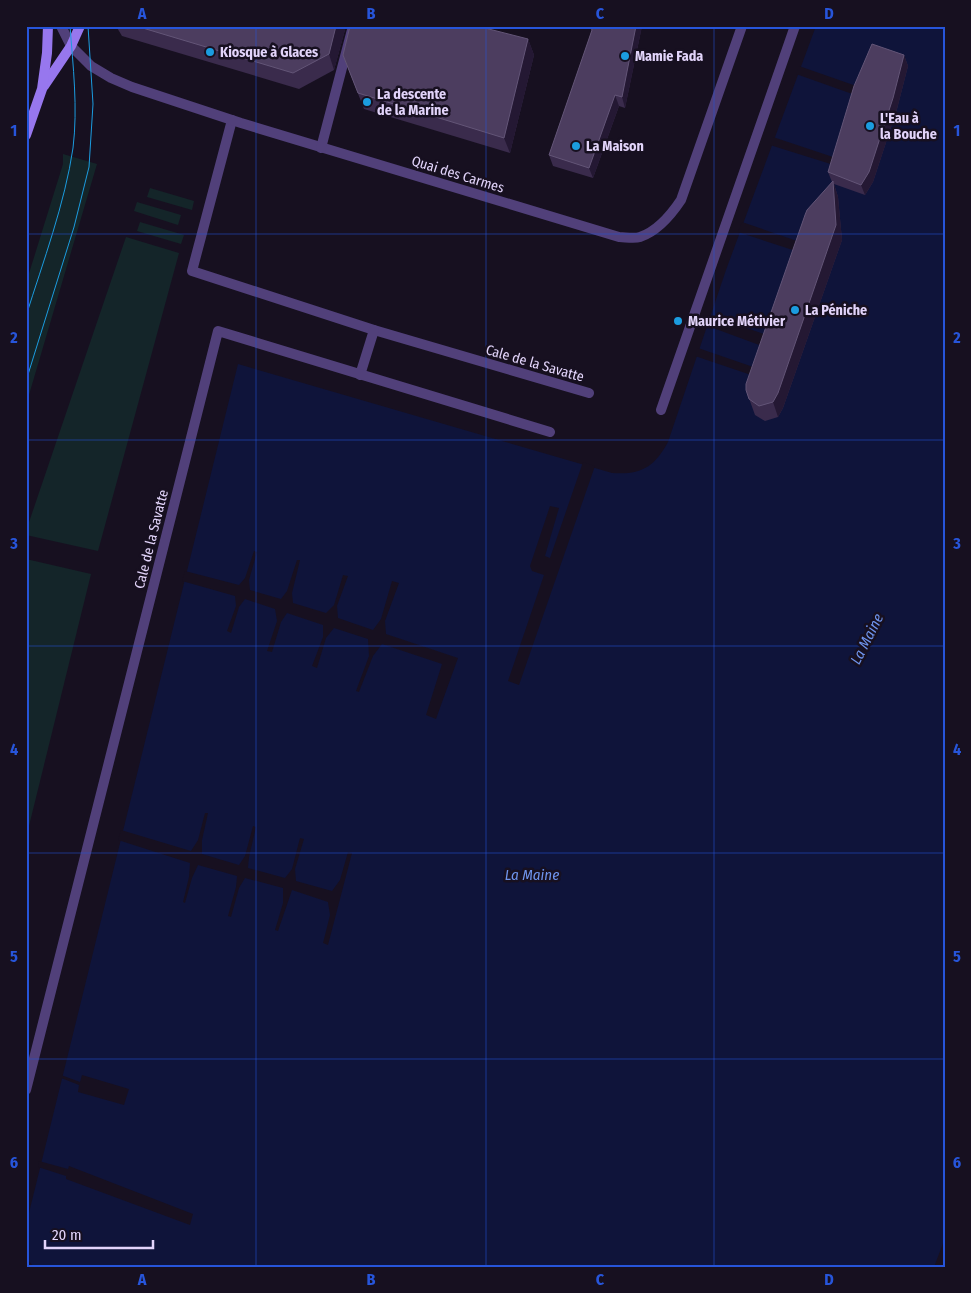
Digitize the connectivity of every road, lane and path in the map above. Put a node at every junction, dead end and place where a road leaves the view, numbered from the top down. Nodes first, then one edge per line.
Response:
1 (48, 26) edge
2 (61, 26) edge
3 (80, 26) edge
4 (353, 26) edge
5 (742, 26) edge
6 (795, 26) edge
7 (71, 46) junction
8 (42, 89) junction
9 (232, 120) junction
10 (26, 136) edge
11 (321, 148) junction
12 (374, 330) junction
13 (360, 375) junction
14 (589, 393) dead end
15 (661, 410) dead end
16 (550, 432) dead end
17 (26, 1090) edge

1 - 8 street
2 - 7 street, Quai des Carmes
3 - 7 street
4 - 11 street
5 - 11 street, Quai des Carmes
6 - 15 street
7 - 8 street
7 - 9 street, Quai des Carmes
8 - 10 street
9 - 11 street, Quai des Carmes
9 - 12 street, Cale de la Savatte
12 - 13 street
12 - 14 street, Cale de la Savatte
13 - 16 street, Cale de la Savatte
13 - 17 street, Cale de la Savatte

